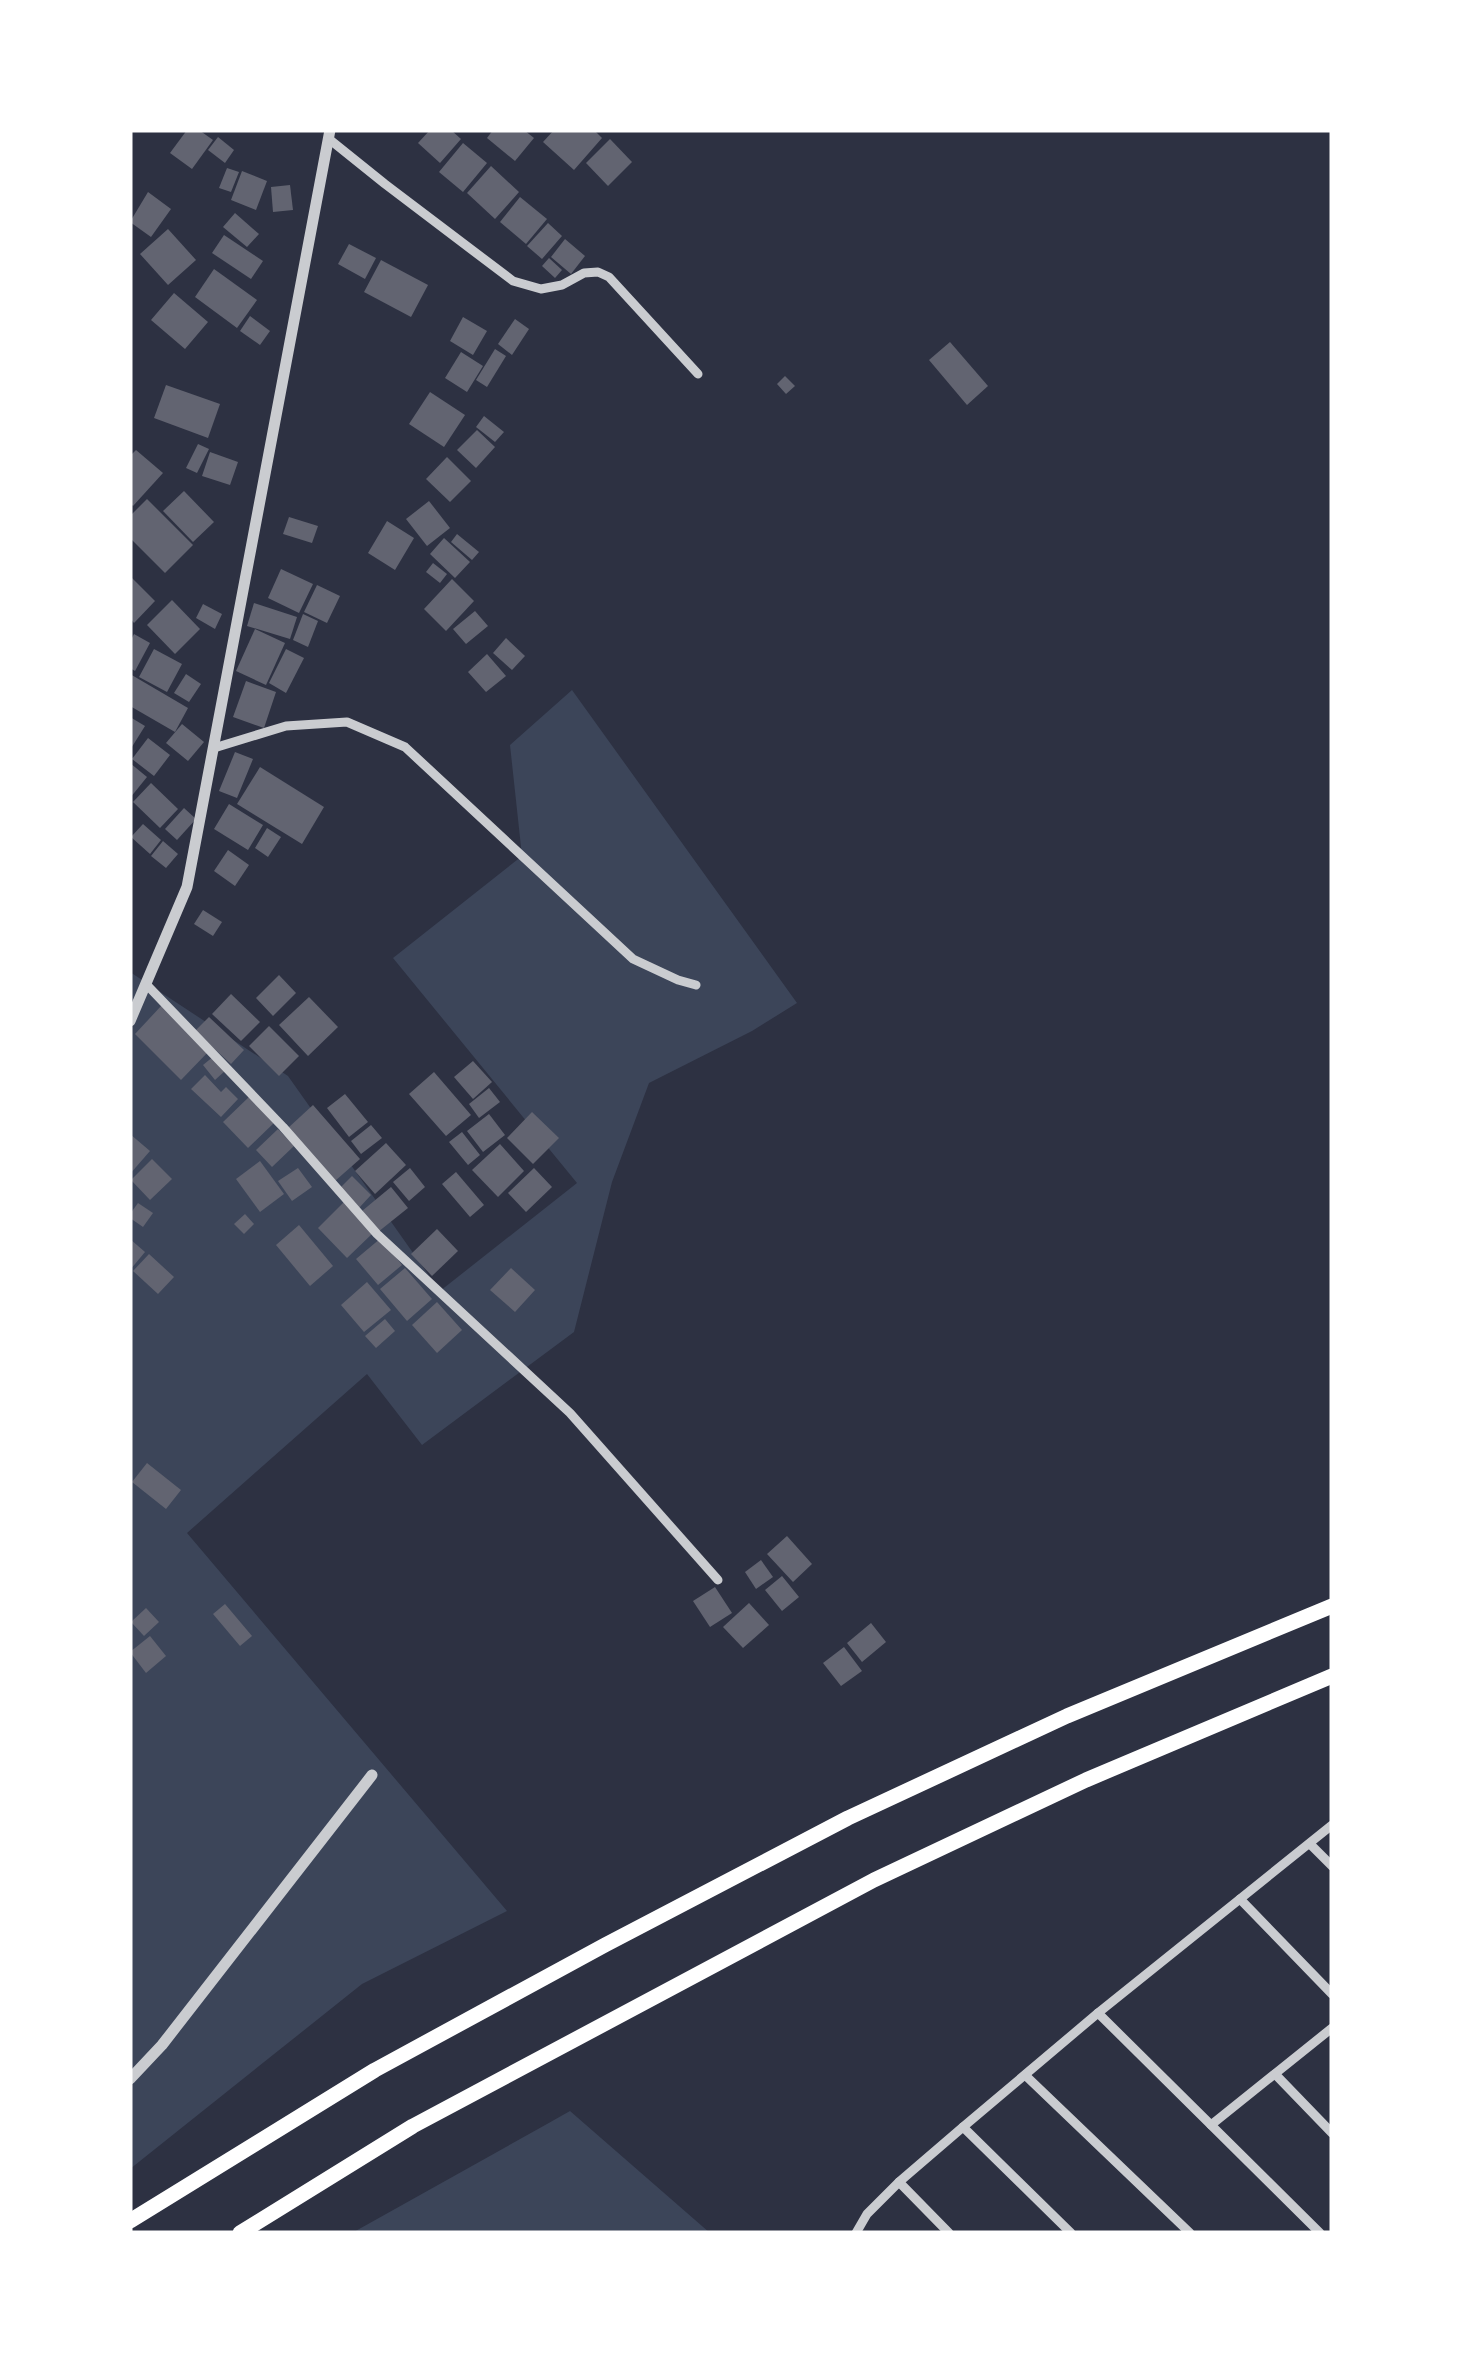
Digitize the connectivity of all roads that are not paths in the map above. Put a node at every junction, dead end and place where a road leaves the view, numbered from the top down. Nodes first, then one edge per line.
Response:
1 (330, 135) edge
2 (698, 374) dead end
3 (214, 748) junction
4 (146, 984) junction
5 (696, 985) dead end
6 (130, 1021) edge
7 (718, 1580) dead end
8 (1332, 1606) edge
9 (1332, 1676) edge
10 (372, 1775) dead end
11 (1332, 1825) edge
12 (1310, 1844) junction
13 (1332, 1866) edge
14 (1240, 1899) junction
15 (1332, 1994) edge
16 (1098, 2013) junction
17 (1332, 2028) edge
18 (1276, 2074) junction
19 (1025, 2075) junction
20 (130, 2080) edge
21 (1212, 2125) junction
22 (964, 2127) junction
23 (1332, 2133) edge
24 (899, 2182) junction
25 (130, 2221) edge
26 (240, 2233) edge
27 (856, 2233) edge
28 (949, 2233) edge
29 (1071, 2233) edge
30 (1190, 2233) edge
31 (1320, 2233) edge

1 - 2 street
1 - 3 street
3 - 4 street
3 - 5 street
4 - 6 street
4 - 7 street
8 - 25 highway
9 - 26 highway
10 - 20 street
11 - 12 street
12 - 13 street
12 - 14 street
14 - 15 street
14 - 16 street
16 - 19 street
16 - 21 street
17 - 18 street
18 - 21 street
18 - 23 street
19 - 22 street
19 - 30 street
21 - 31 street
22 - 24 street
22 - 29 street
24 - 27 street
24 - 28 street

